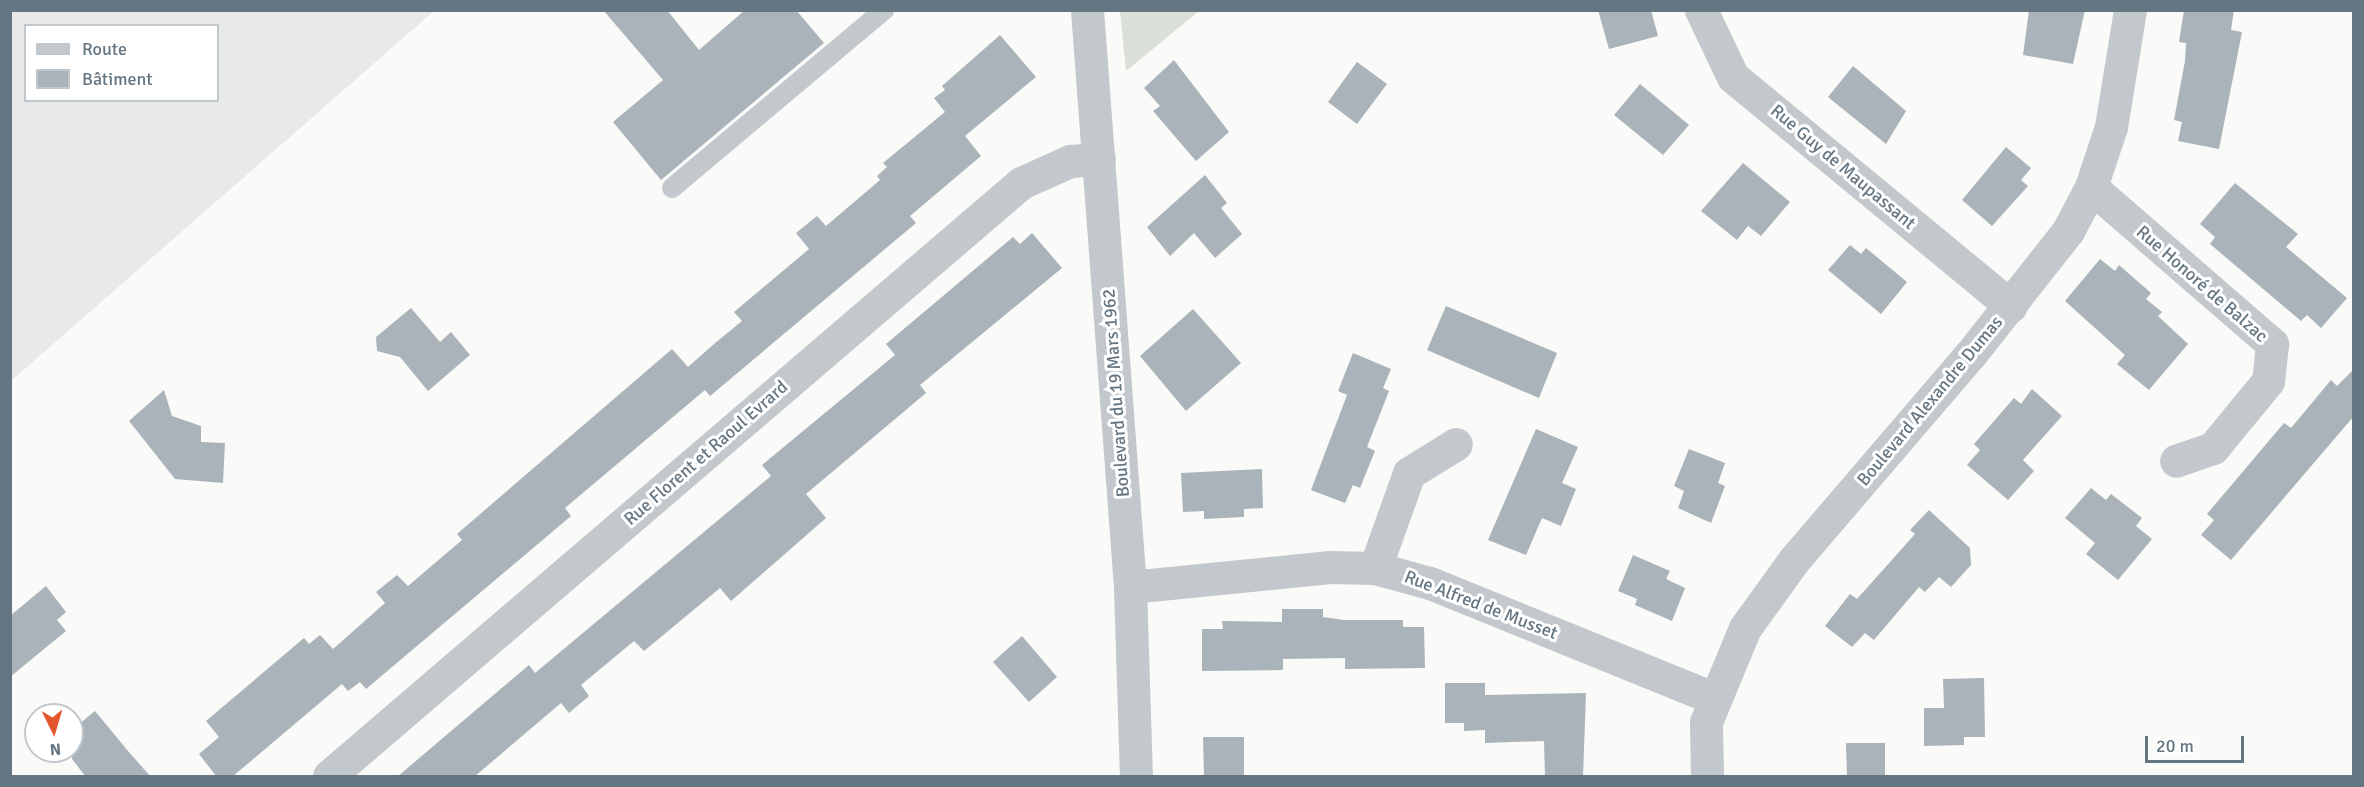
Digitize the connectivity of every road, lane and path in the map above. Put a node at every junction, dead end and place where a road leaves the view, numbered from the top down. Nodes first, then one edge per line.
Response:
1 (884, 10) edge
2 (1087, 10) edge
3 (1701, 10) edge
4 (2130, 10) edge
5 (1099, 159) junction
6 (2091, 187) junction
7 (672, 188) dead end
8 (2011, 306) junction
9 (1455, 444) dead end
10 (2176, 461) dead end
11 (1375, 568) junction
12 (1130, 587) junction
13 (1713, 698) junction
14 (329, 777) edge
15 (1136, 777) edge
16 (1707, 777) edge

1 - 7 lane
2 - 5 street, Boulevard du 19 Mars 1962
3 - 8 street, Rue Guy de Maupassant
4 - 6 street, Boulevard Alexandre Dumas
5 - 12 street, Boulevard du 19 Mars 1962
5 - 14 street, Rue Florent et Raoul Evrard
6 - 8 street, Boulevard Alexandre Dumas
6 - 10 street, Rue Honoré de Balzac
8 - 13 street, Boulevard Alexandre Dumas
9 - 11 street
11 - 12 street, Rue Alfred de Musset
11 - 13 street, Rue Alfred de Musset
12 - 15 street, Boulevard du 19 Mars 1962
13 - 16 street, Boulevard Alexandre Dumas

